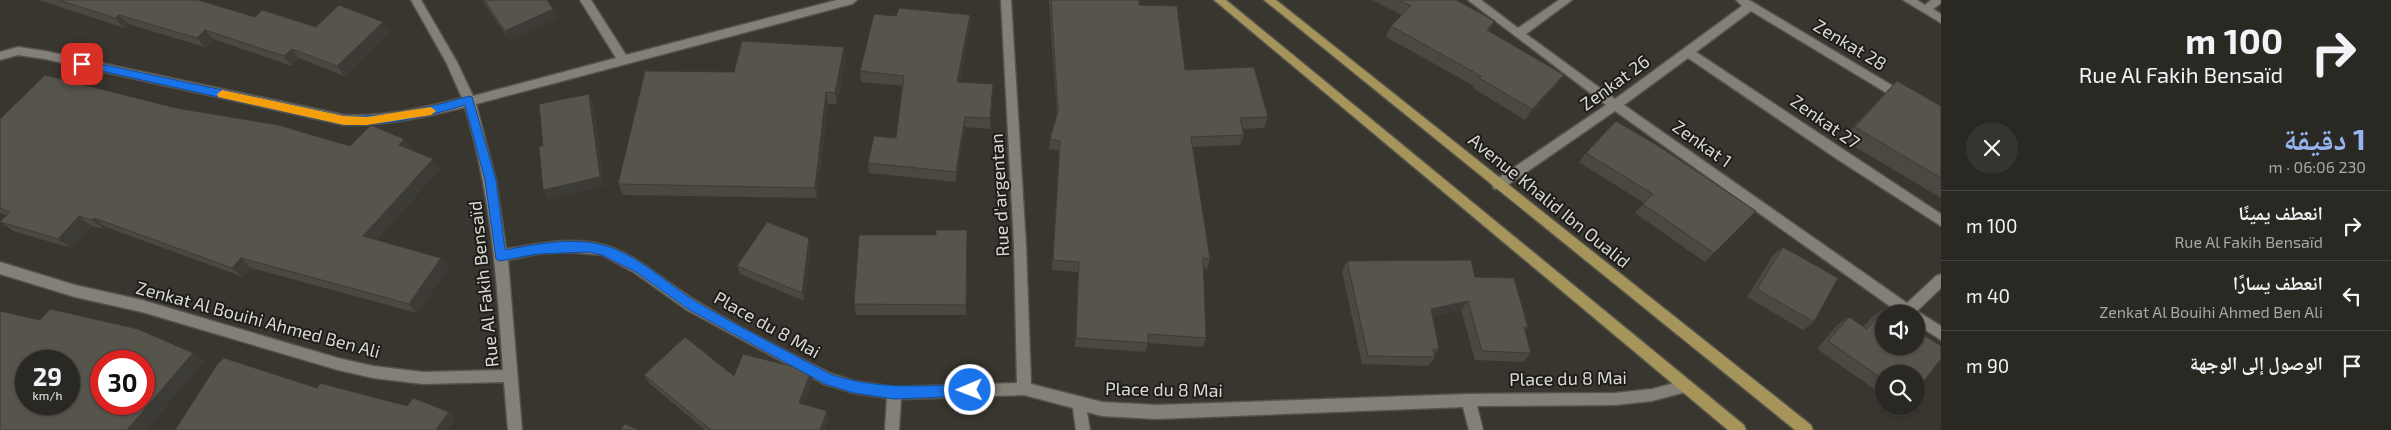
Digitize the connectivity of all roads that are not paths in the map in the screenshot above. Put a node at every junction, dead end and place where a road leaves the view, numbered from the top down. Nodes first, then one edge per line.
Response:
1 (416, 0) edge
2 (586, 0) edge
3 (852, 0) edge
4 (1006, 0) edge
5 (1219, 0) edge
6 (1269, 0) edge
7 (1473, 0) edge
8 (1567, 0) edge
9 (1908, 0) edge
10 (1938, 0) edge
11 (1745, 3) edge
12 (1925, 10) junction
13 (1941, 19) edge
14 (1518, 33) junction
15 (1688, 52) junction
16 (0, 56) edge
17 (623, 60) junction
18 (469, 100) junction
19 (1916, 104) edge
20 (1615, 105) junction
21 (1498, 185) junction
22 (1941, 221) edge
23 (500, 256) junction
24 (0, 268) edge
25 (1941, 280) edge
26 (1899, 305) edge
27 (1920, 305) edge
28 (1925, 323) edge
29 (1941, 334) edge
30 (510, 376) junction
31 (1686, 386) junction
32 (1024, 389) junction
33 (894, 393) junction
34 (1468, 400) junction
35 (1079, 404) junction
36 (515, 430) edge
37 (892, 430) edge
38 (1083, 430) edge
39 (1476, 430) edge
40 (1739, 430) edge
41 (1806, 430) edge

1 - 18 street, Rue Al Fakih Bensaïd
2 - 17 street
3 - 17 street
4 - 32 street, Rue d'argentan
5 - 31 main road
6 - 21 main road, Avenue Khalid Ibn Oualid
7 - 14 street, Zenkat 1
8 - 14 street
9 - 12 street
10 - 12 street
11 - 15 street, Zenkat 26
11 - 19 street, Zenkat 28
12 - 13 street
14 - 20 street, Zenkat 1
15 - 20 street, Zenkat 26
15 - 22 street, Zenkat 27
16 - 18 street
17 - 18 street
18 - 23 street, Rue Al Fakih Bensaïd
20 - 21 street, Zenkat 26
20 - 26 street, Zenkat 1
21 - 41 main road, Avenue Khalid Ibn Oualid
23 - 30 street, Rue Al Fakih Bensaïd
23 - 33 street, Place du 8 Mai
24 - 30 street, Zenkat Al Bouihi Ahmed Ben Ali
25 - 27 street
28 - 29 street, Zenkat 1
30 - 36 street, Rue Al Fakih Bensaïd
31 - 34 street, Place du 8 Mai
31 - 40 main road
32 - 33 street, Place du 8 Mai
32 - 35 street, Place du 8 Mai
33 - 37 street
34 - 35 street, Place du 8 Mai
34 - 39 street
35 - 38 street

